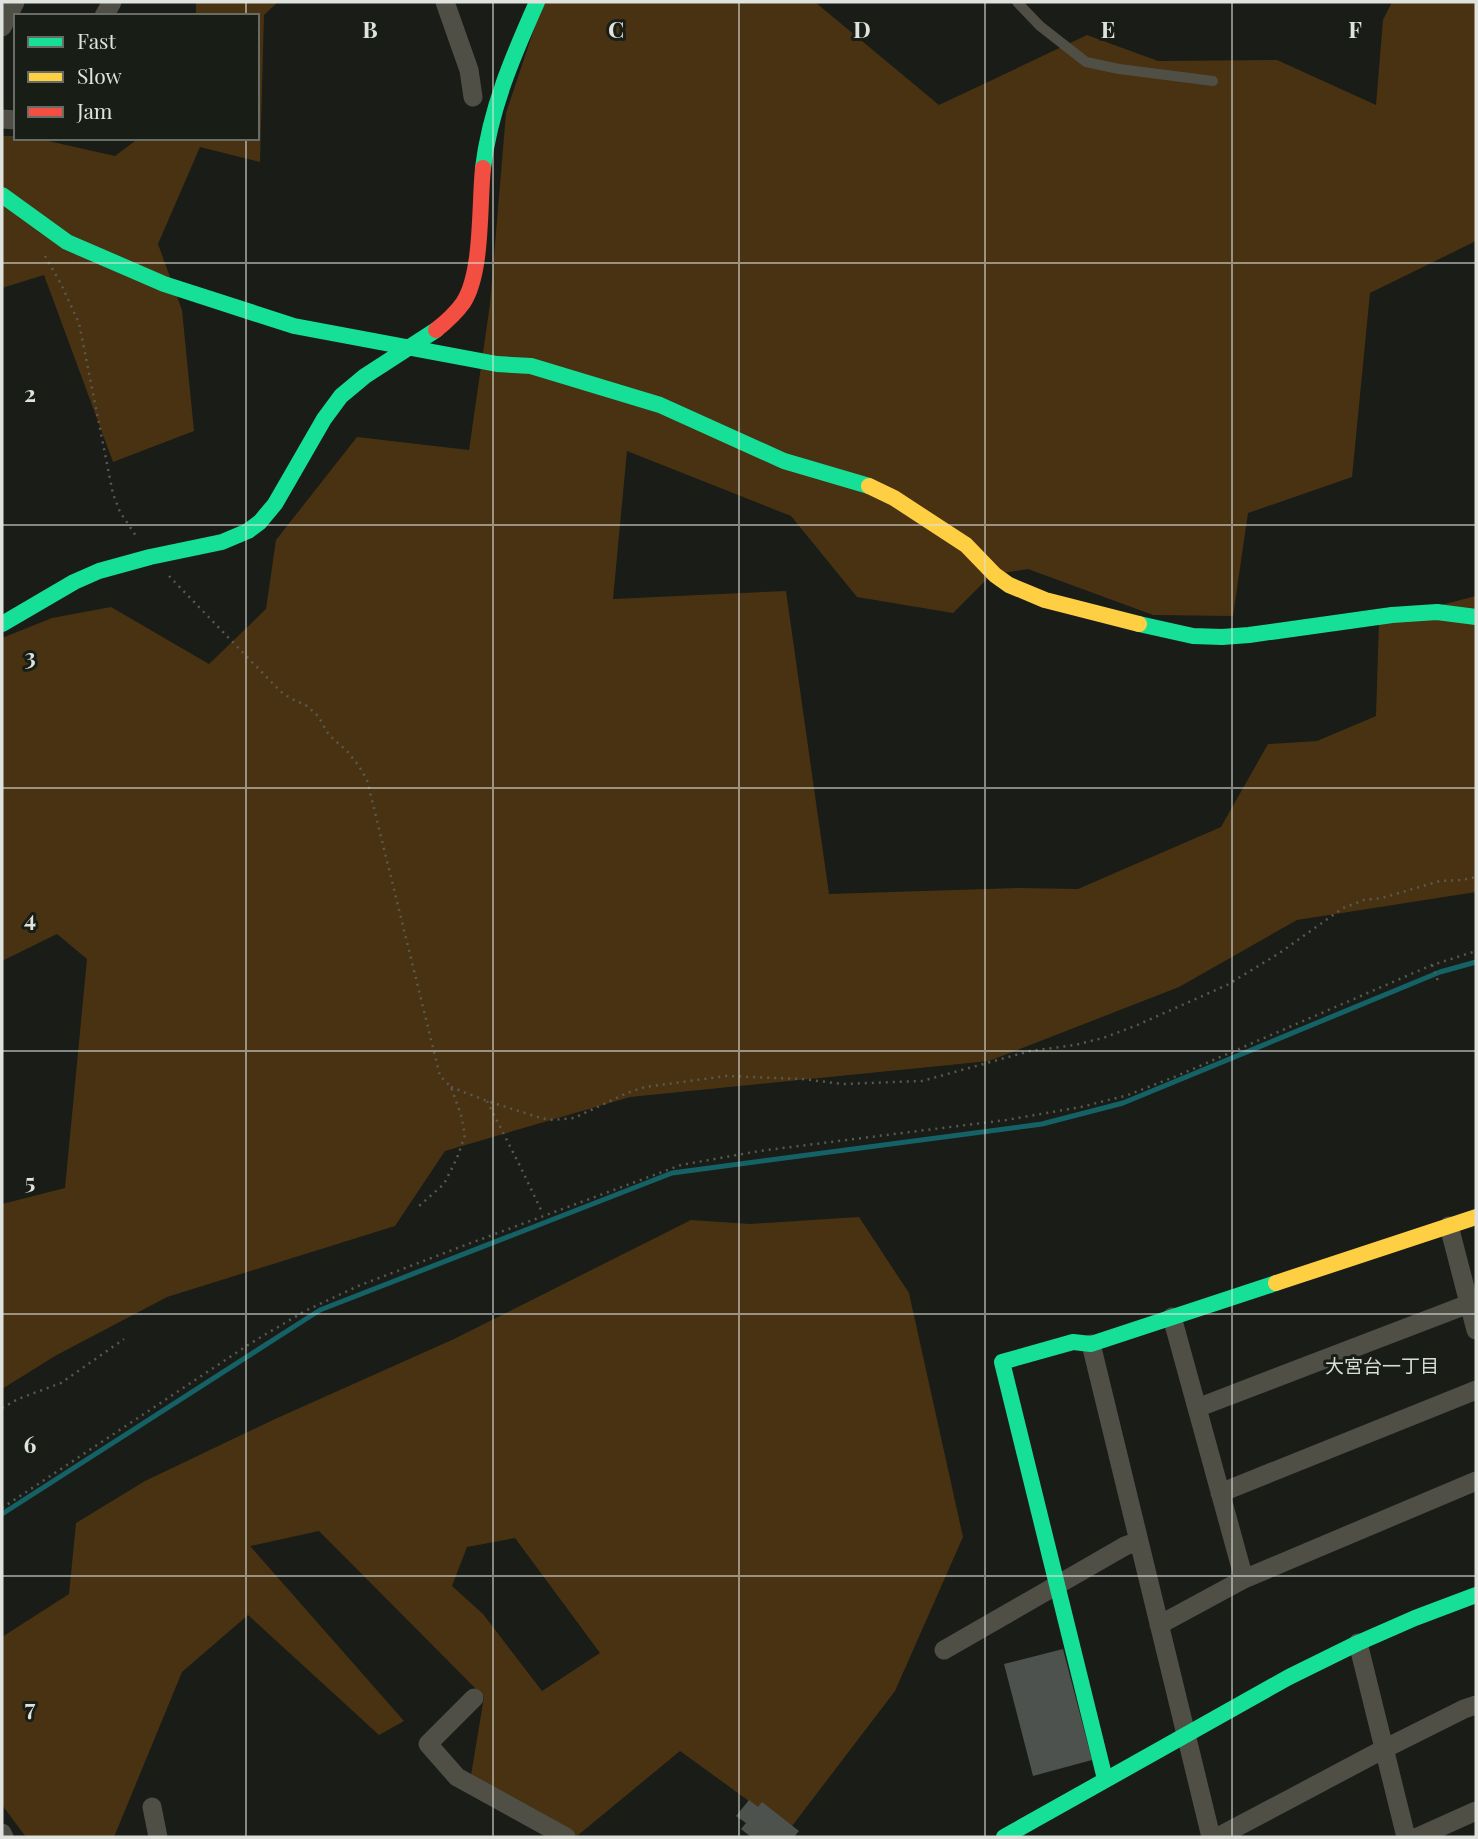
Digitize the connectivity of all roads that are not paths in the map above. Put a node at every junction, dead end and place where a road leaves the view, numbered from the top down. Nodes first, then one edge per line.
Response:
1 (445, 2) edge
2 (537, 2) edge
3 (1017, 2) edge
4 (1213, 81) dead end
5 (473, 97) dead end
6 (2, 195) edge
7 (407, 348) junction
8 (1476, 617) edge
9 (2, 624) edge
10 (1476, 1217) edge
11 (1449, 1226) junction
12 (1473, 1302) edge
13 (1172, 1317) junction
14 (1476, 1330) edge
15 (1091, 1344) junction
16 (1476, 1390) edge
17 (1197, 1408) junction
18 (1476, 1481) edge
19 (1220, 1493) junction
20 (1139, 1541) junction
21 (1244, 1579) junction
22 (1056, 1584) junction
23 (1476, 1595) edge
24 (1159, 1625) junction
25 (1358, 1643) junction
26 (944, 1650) dead end
27 (474, 1698) dead end
28 (1476, 1705) edge
29 (1187, 1735) junction
30 (1384, 1749) junction
31 (1105, 1779) junction
32 (152, 1807) dead end
33 (1476, 1811) edge
34 (158, 1837) edge
35 (566, 1837) edge
36 (1004, 1837) edge
37 (1211, 1837) edge
38 (1218, 1837) edge
39 (1406, 1837) edge
40 (1418, 1837) edge

1 - 5 street
2 - 7 street
3 - 4 lane
6 - 7 street
7 - 8 street
7 - 9 street
10 - 11 street
11 - 12 street
11 - 13 street
12 - 14 street
12 - 17 street
13 - 15 street
13 - 17 street
15 - 20 street
15 - 22 street
16 - 19 street
17 - 19 street
18 - 21 street
19 - 21 street
20 - 22 street
20 - 24 street
21 - 24 street
22 - 26 street
22 - 31 street
23 - 25 street
24 - 29 street
25 - 29 street
25 - 30 street
27 - 35 street
28 - 30 street
29 - 31 street
29 - 37 street
30 - 38 street
30 - 39 street
31 - 36 street
32 - 34 street
33 - 40 street

